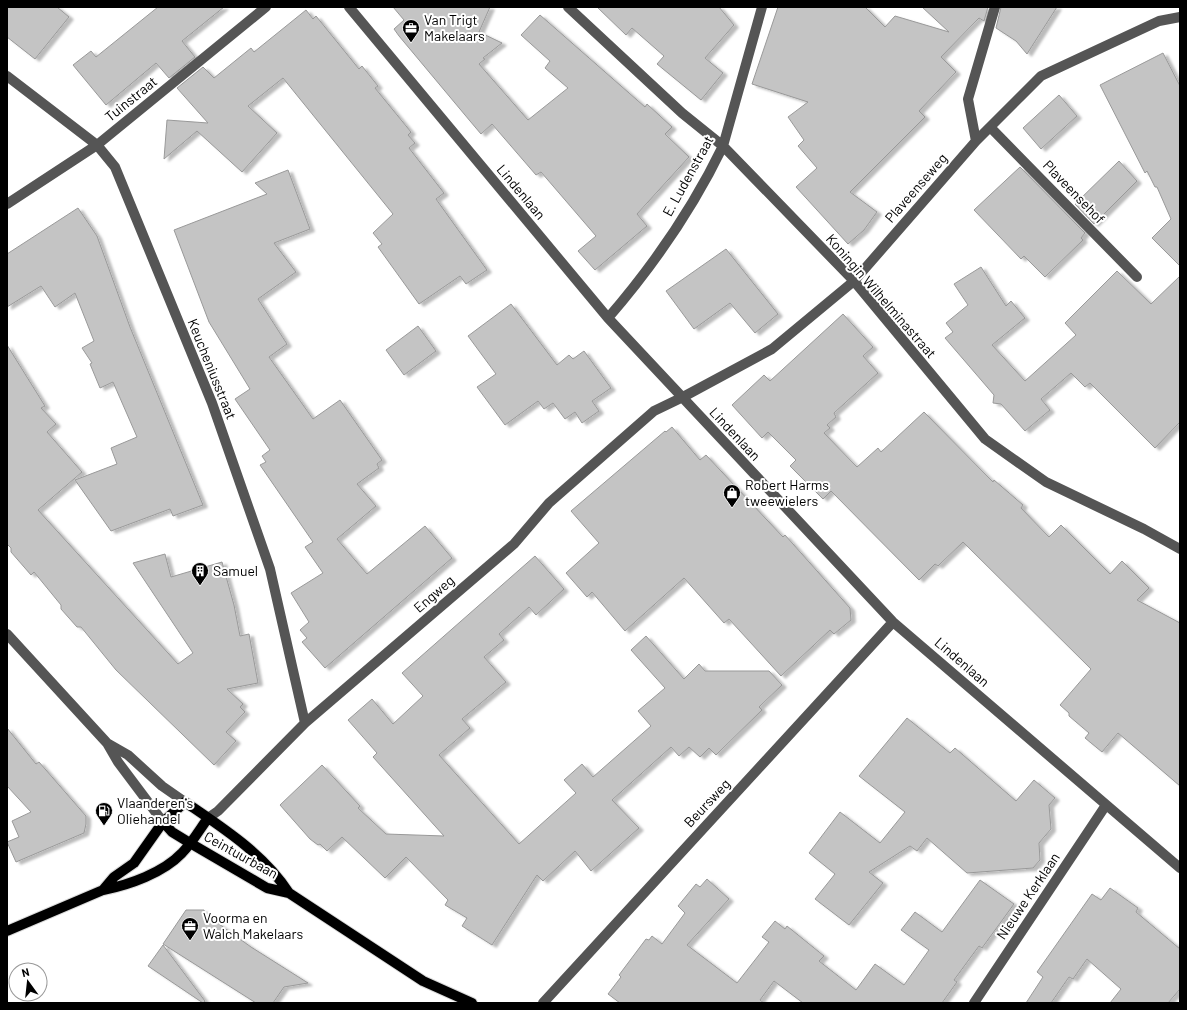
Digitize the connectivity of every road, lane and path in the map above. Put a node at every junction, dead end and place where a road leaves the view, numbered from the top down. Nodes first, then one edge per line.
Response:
1 (266, 7) edge
2 (350, 7) edge
3 (568, 7) edge
4 (762, 7) edge
5 (995, 7) edge
6 (1180, 17) edge
7 (7, 76) edge
8 (990, 127) junction
9 (976, 141) junction
10 (97, 146) junction
11 (723, 146) junction
12 (7, 204) edge
13 (1137, 277) dead end
14 (854, 281) junction
15 (608, 318) junction
16 (683, 397) junction
17 (1180, 549) edge
18 (893, 622) junction
19 (7, 634) edge
20 (305, 724) junction
21 (107, 744) junction
22 (185, 802) junction
23 (1106, 805) junction
24 (208, 818) junction
25 (163, 822) junction
26 (190, 843) junction
27 (1180, 868) edge
28 (103, 890) junction
29 (289, 893) junction
30 (7, 931) edge
31 (472, 1003) edge
32 (543, 1003) edge
33 (974, 1003) edge

1 - 10 street, Tuinstraat
2 - 15 street, Lindenlaan
3 - 11 street, Koningin Wilhelminastraat
4 - 11 street, E. Ludenstraat
5 - 9 street
6 - 8 street, Plaveenseweg
7 - 10 street, Keucheniusstraat
8 - 9 street, Plaveenseweg
8 - 13 street, Plaveensehof
9 - 14 street, Plaveenseweg
10 - 12 street, Tuinstraat
10 - 20 street, Keucheniusstraat
11 - 14 street, Koningin Wilhelminastraat
11 - 15 street, E. Ludenstraat
14 - 16 street, Plaveenseweg
14 - 17 street, Koningin Wilhelminastraat
15 - 16 street, Lindenlaan
16 - 18 street, Lindenlaan
16 - 20 street, Engweg
18 - 23 street, Lindenlaan
18 - 32 street, Beursweg
19 - 21 street, Ceintuurbaan
20 - 24 street, Engweg
21 - 22 street, Ceintuurbaan
21 - 25 street, Ceintuurbaan
22 - 24 main road, Ceintuurbaan
22 - 25 main road
23 - 27 street, Lindenlaan
23 - 33 street, Nieuwe Kerklaan
24 - 26 main road
24 - 29 main road, Ceintuurbaan
25 - 26 main road, Ceintuurbaan
25 - 28 main road
26 - 28 main road
26 - 29 main road, Ceintuurbaan
28 - 30 main road
29 - 31 main road, Ceintuurbaan

